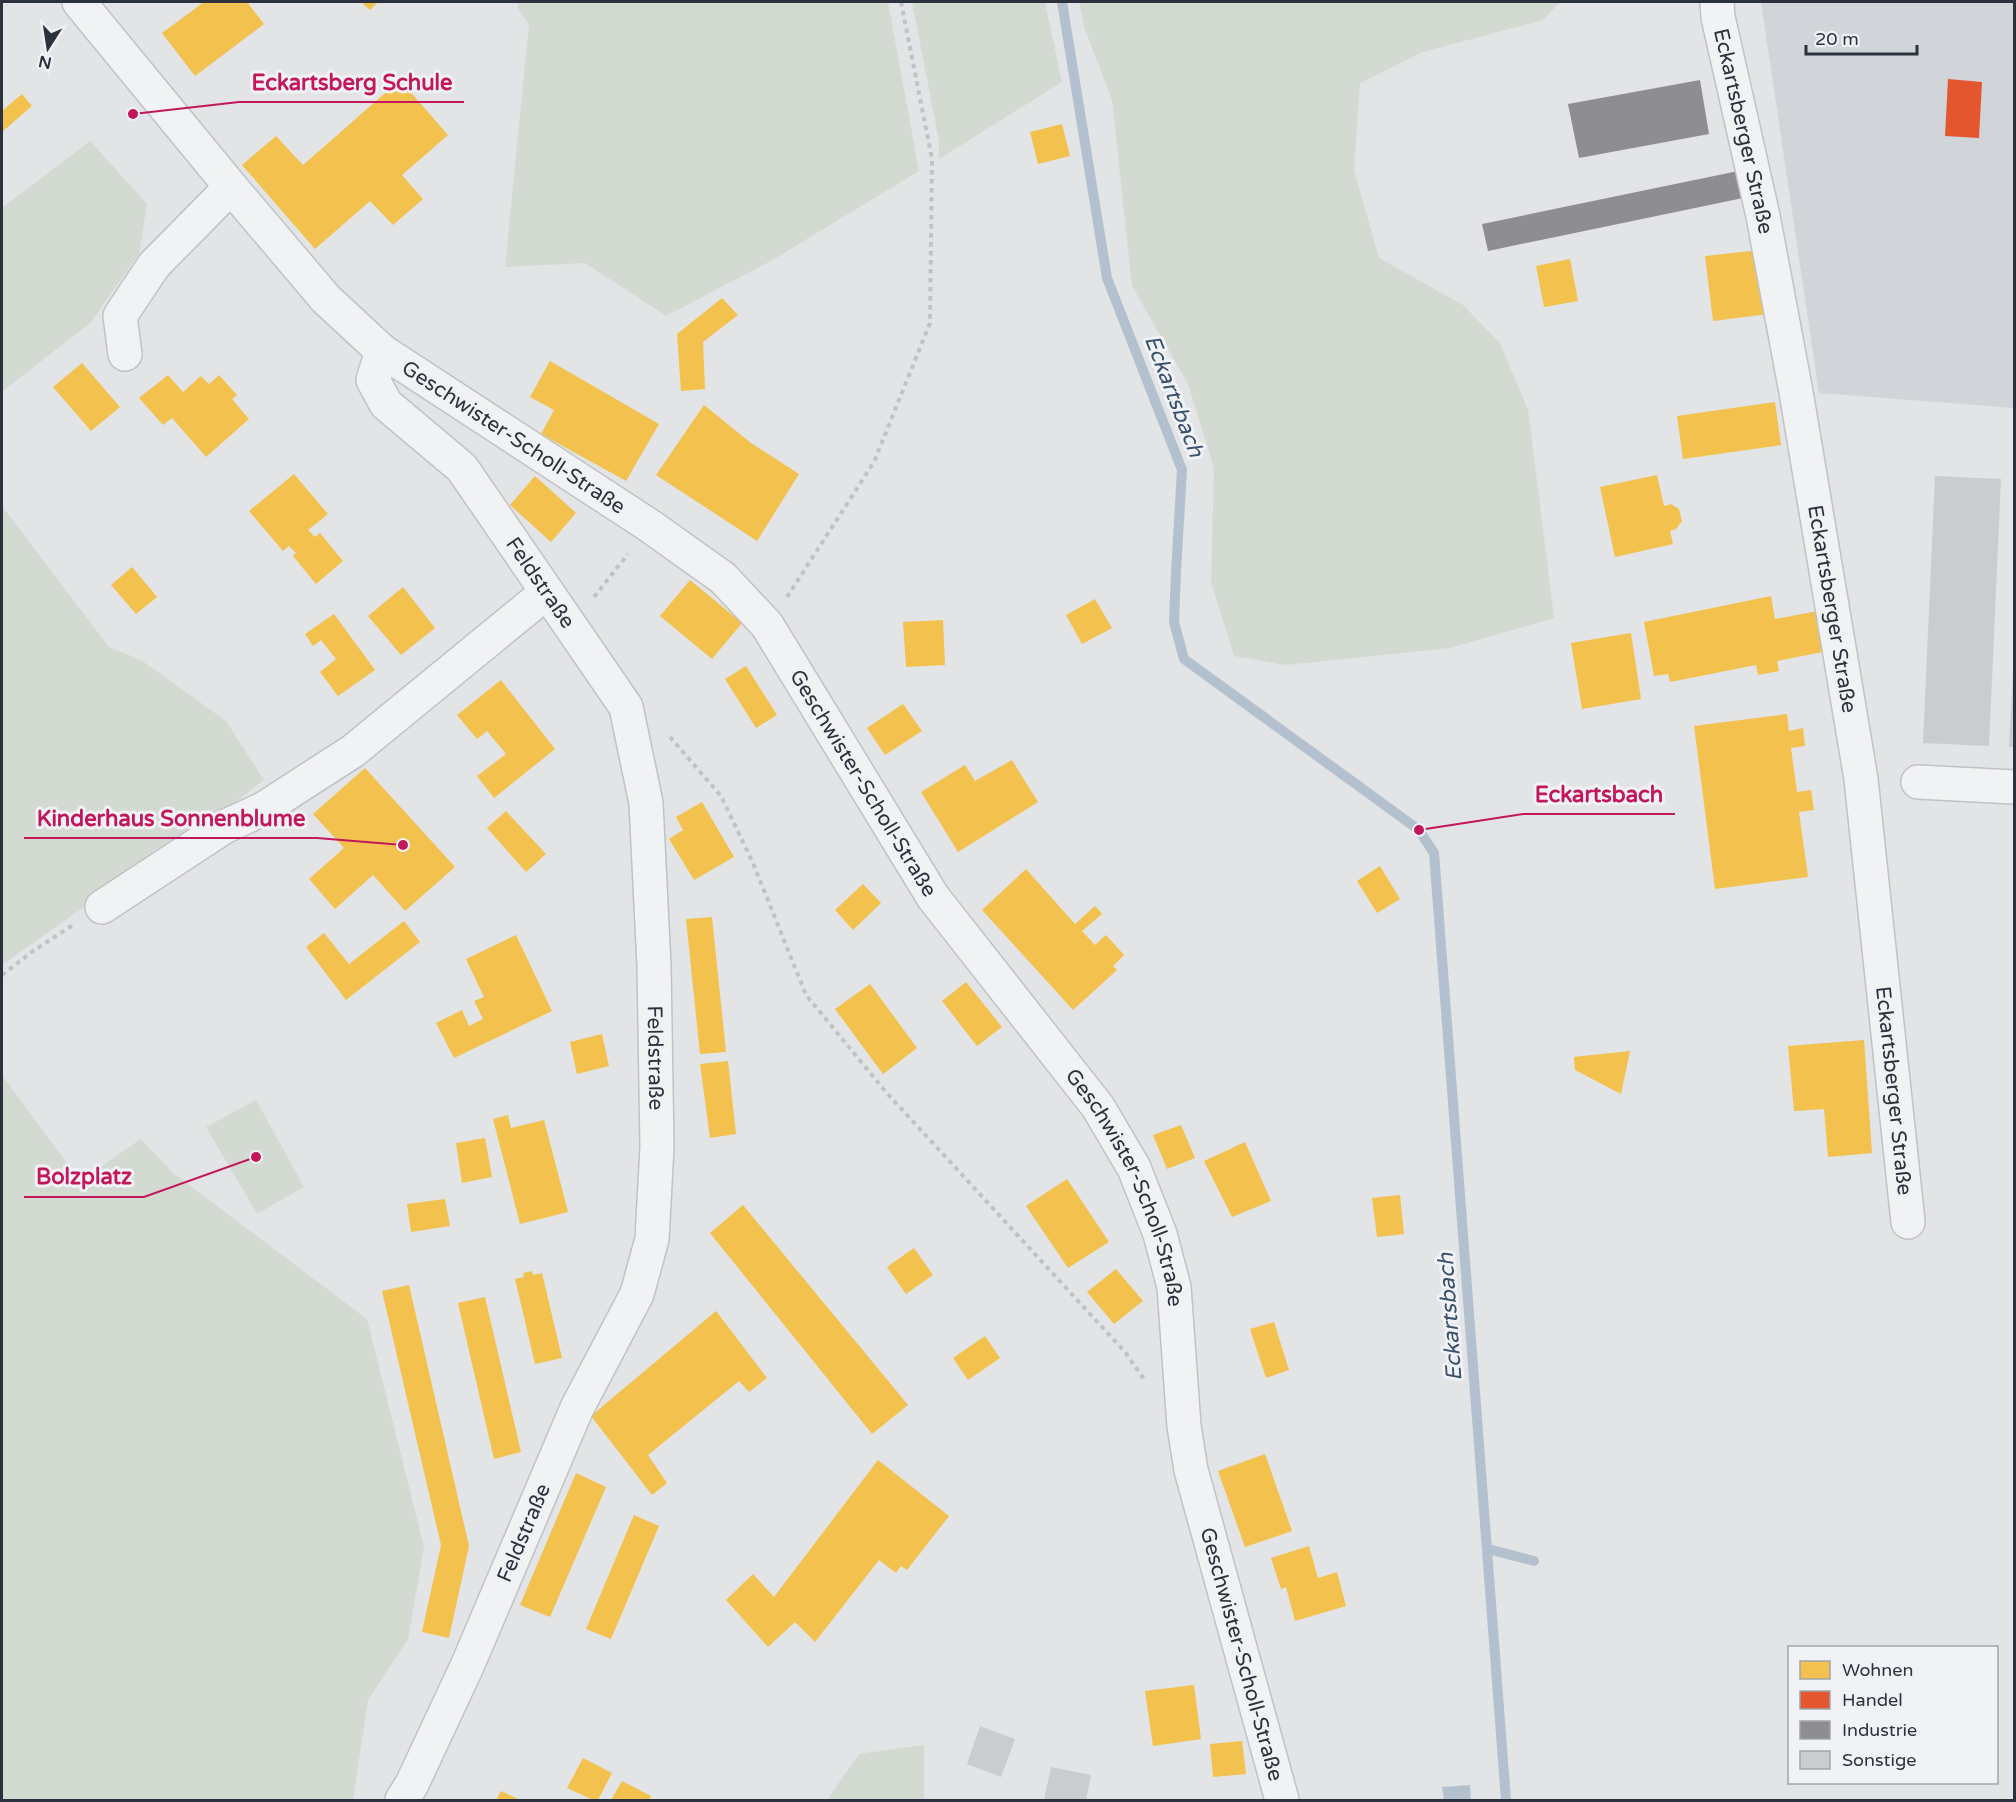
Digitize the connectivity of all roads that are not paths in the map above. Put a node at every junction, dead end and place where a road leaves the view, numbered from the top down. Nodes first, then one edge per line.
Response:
1 (79, 2) edge
2 (1717, 2) edge
3 (231, 187) junction
4 (382, 351) junction
5 (125, 354) dead end
6 (547, 592) junction
7 (1918, 782) dead end
8 (2014, 787) edge
9 (102, 907) road end
10 (1908, 1222) dead end
11 (402, 1800) edge
12 (1282, 1800) edge

1 - 3 street, Geschwister-Scholl-Straße
2 - 10 street, Eckartsberger Straße
3 - 4 street, Geschwister-Scholl-Straße
3 - 5 street
4 - 6 street, Feldstraße
4 - 12 street, Geschwister-Scholl-Straße
6 - 9 street
6 - 11 street, Feldstraße
7 - 8 street

